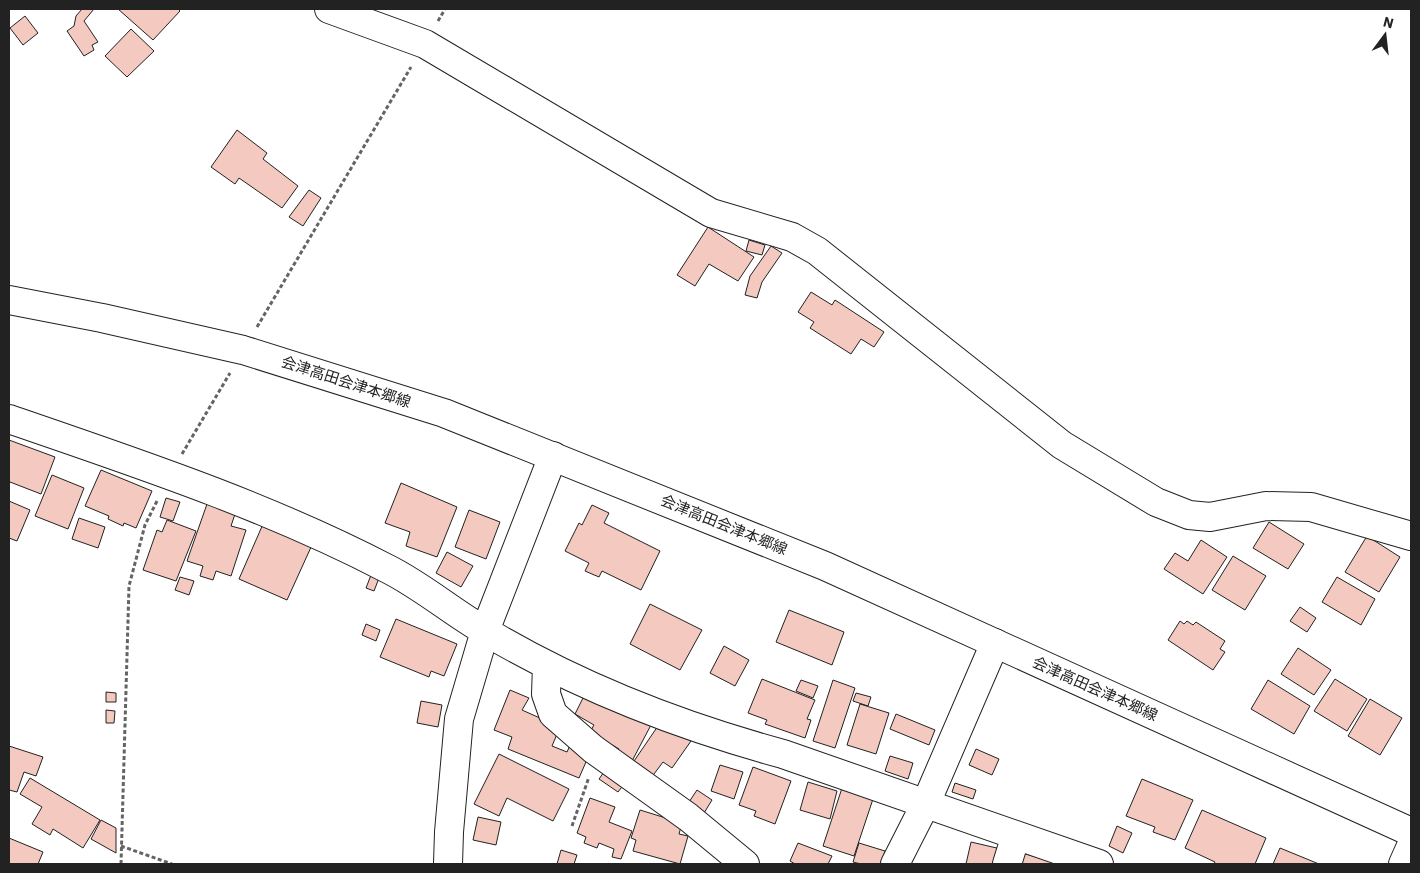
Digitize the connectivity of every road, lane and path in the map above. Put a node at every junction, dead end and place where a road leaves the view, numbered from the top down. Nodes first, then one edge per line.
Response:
1 (329, 9) edge
2 (445, 9) edge
3 (425, 44) junction
4 (9, 300) edge
5 (243, 350) junction
6 (9, 419) edge
7 (553, 456) junction
8 (170, 474) junction
9 (1411, 536) edge
10 (485, 631) junction
11 (995, 643) junction
12 (547, 665) junction
13 (598, 753) junction
14 (926, 803) junction
15 (572, 826) dead end
16 (1411, 832) edge
17 (1016, 835) junction
18 (121, 846) junction
19 (1411, 846) edge
20 (120, 864) edge
21 (172, 864) edge
22 (449, 864) edge
23 (745, 864) edge
24 (895, 864) edge
25 (1007, 864) edge
26 (1099, 864) edge
27 (1403, 864) edge

1 - 3 street
2 - 3 path
3 - 5 path
3 - 9 street
4 - 5 street, 会津高田会津本郷線
5 - 7 street, 会津高田会津本郷線
5 - 8 path
6 - 8 street
7 - 10 street
7 - 11 street, 会津高田会津本郷線
8 - 10 street
8 - 18 path
10 - 12 street
10 - 22 street
11 - 14 street
11 - 16 street, 会津高田会津本郷線
12 - 13 street
12 - 14 street
13 - 15 path
13 - 23 street
14 - 17 street
14 - 24 street
17 - 25 street
17 - 26 street
18 - 20 path
18 - 21 path
19 - 27 street

